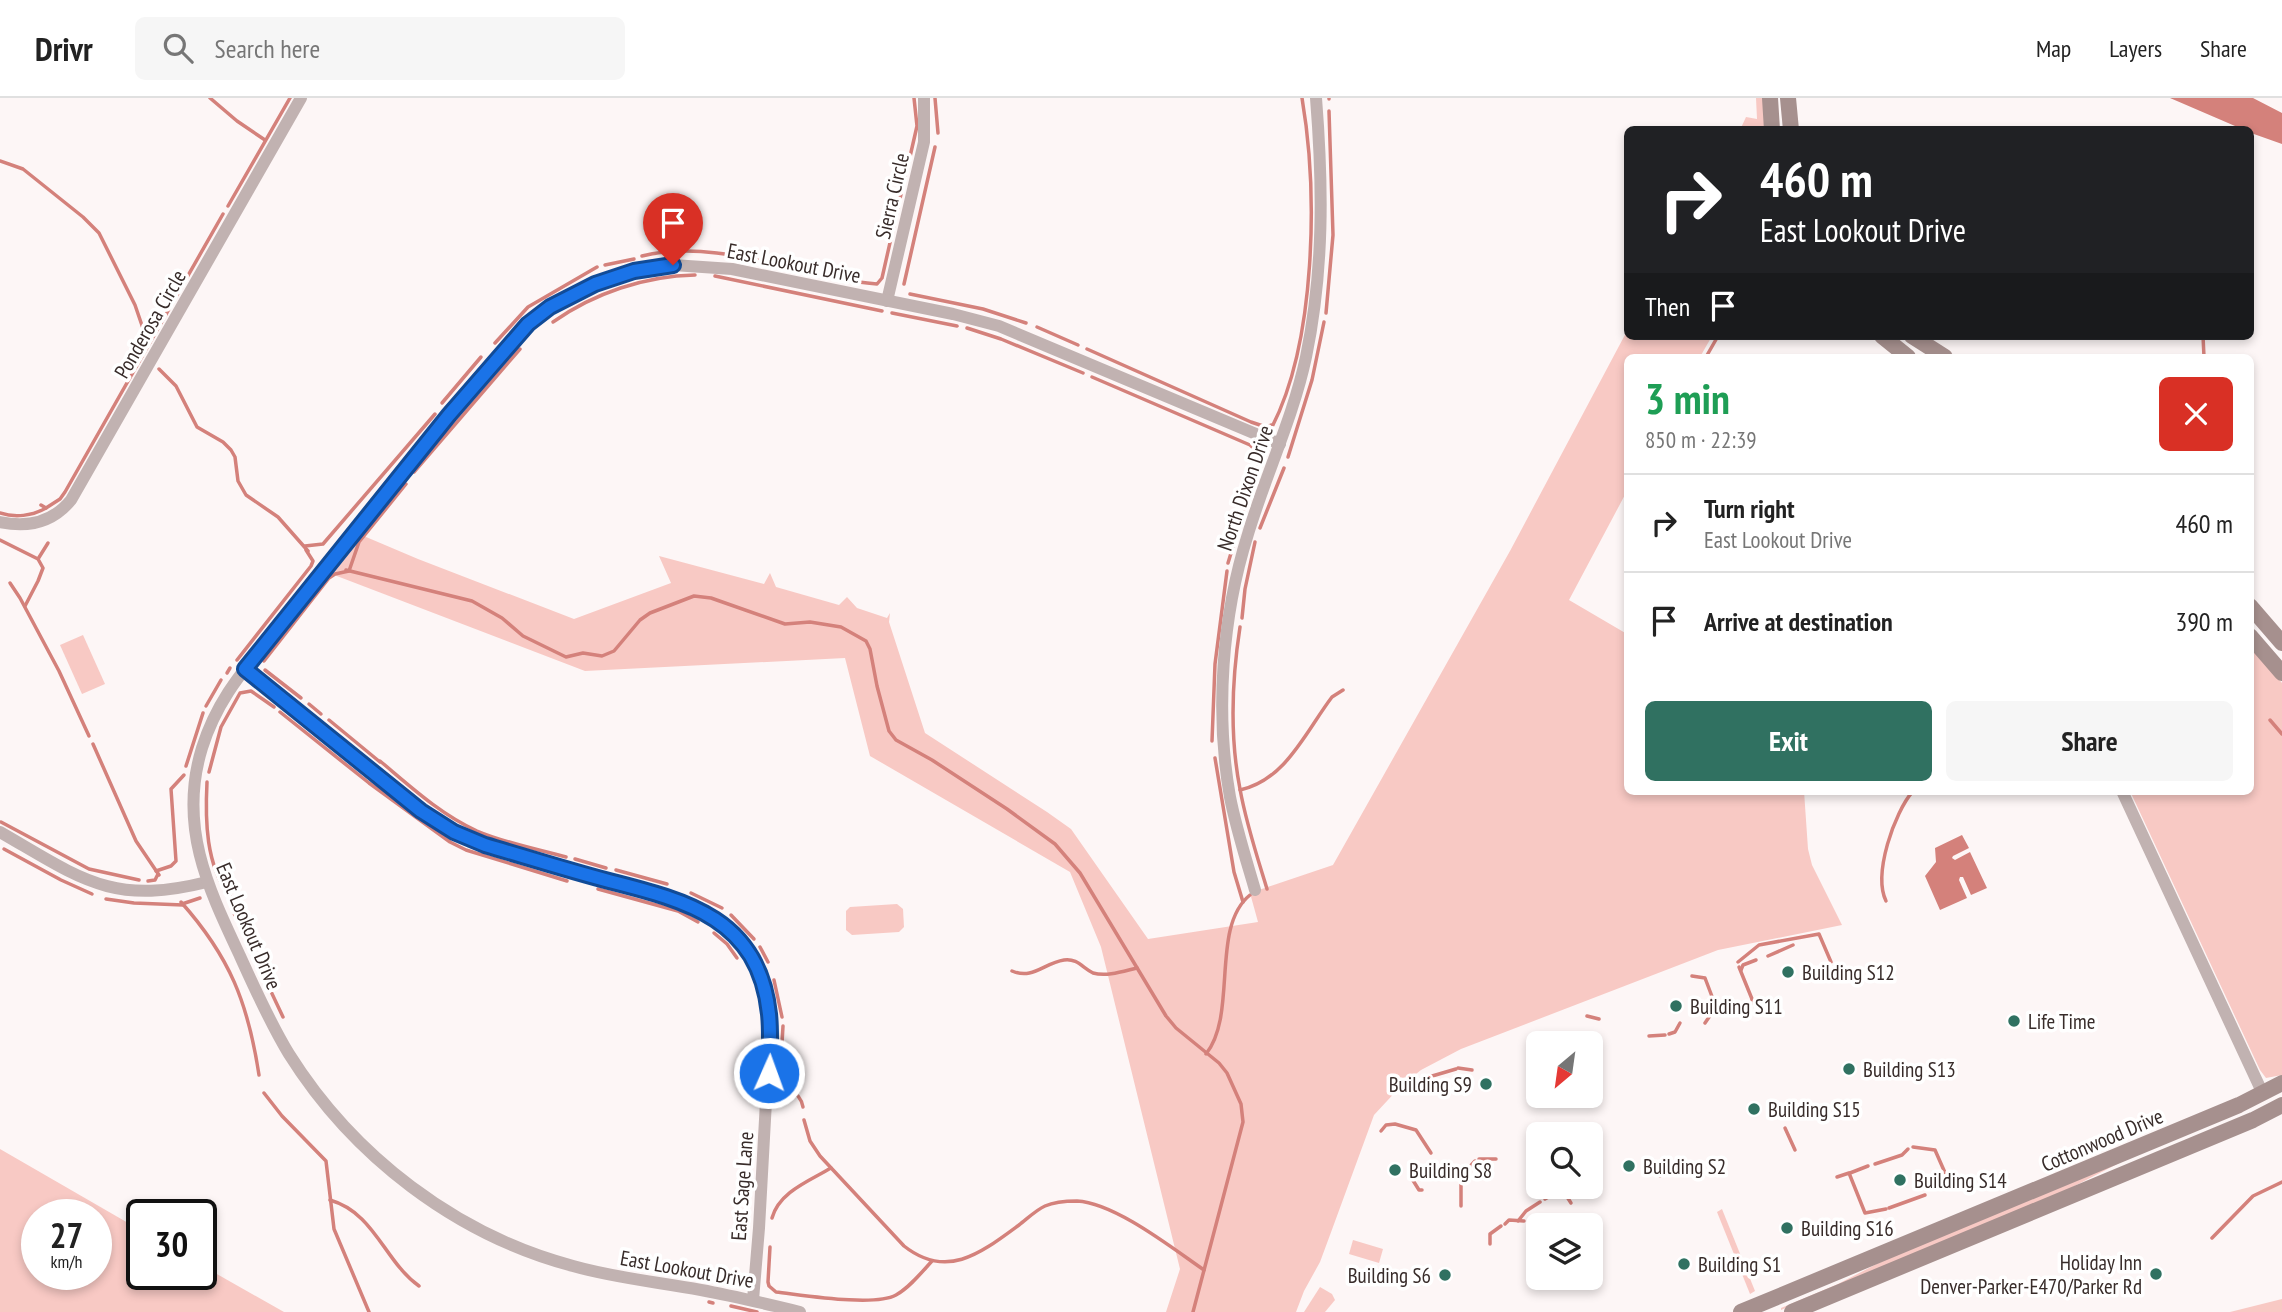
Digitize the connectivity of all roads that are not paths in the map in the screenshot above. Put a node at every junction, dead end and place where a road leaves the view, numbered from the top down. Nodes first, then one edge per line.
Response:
1 (301, 98) edge
2 (924, 98) edge
3 (1316, 98) edge
4 (1770, 98) edge
5 (1788, 98) edge
6 (1772, 126) edge
7 (1791, 126) edge
8 (887, 301) junction
9 (1887, 340) edge
10 (1918, 340) edge
11 (1905, 354) edge
12 (1940, 354) edge
13 (1280, 444) junction
14 (0, 522) edge
15 (2254, 611) edge
16 (2254, 641) edge
17 (2282, 643) edge
18 (245, 669) junction
19 (2282, 673) edge
20 (2124, 795) edge
21 (0, 832) edge
22 (207, 882) junction
23 (1255, 890) dead end
24 (2282, 1083) edge
25 (2263, 1094) junction
26 (2282, 1105) edge
27 (752, 1300) junction
28 (800, 1312) edge
29 (1741, 1312) edge
30 (1792, 1312) edge

1 - 14 street, Ponderosa Circle
2 - 8 street, Sierra Circle
3 - 13 street, North Dixon Drive
4 - 6 main road
5 - 7 main road
8 - 13 street, East Lookout Drive
8 - 18 street, East Lookout Drive
9 - 11 main road
10 - 12 main road
13 - 23 street, North Dixon Drive
15 - 17 main road
16 - 19 main road
18 - 22 street, East Lookout Drive
18 - 27 street, East Sage Lane
20 - 25 street
21 - 22 street
22 - 27 street, East Lookout Drive
24 - 25 main road, Cottonwood Drive
25 - 29 main road, Cottonwood Drive
26 - 30 main road, Cottonwood Drive
27 - 28 street, East Lookout Drive

